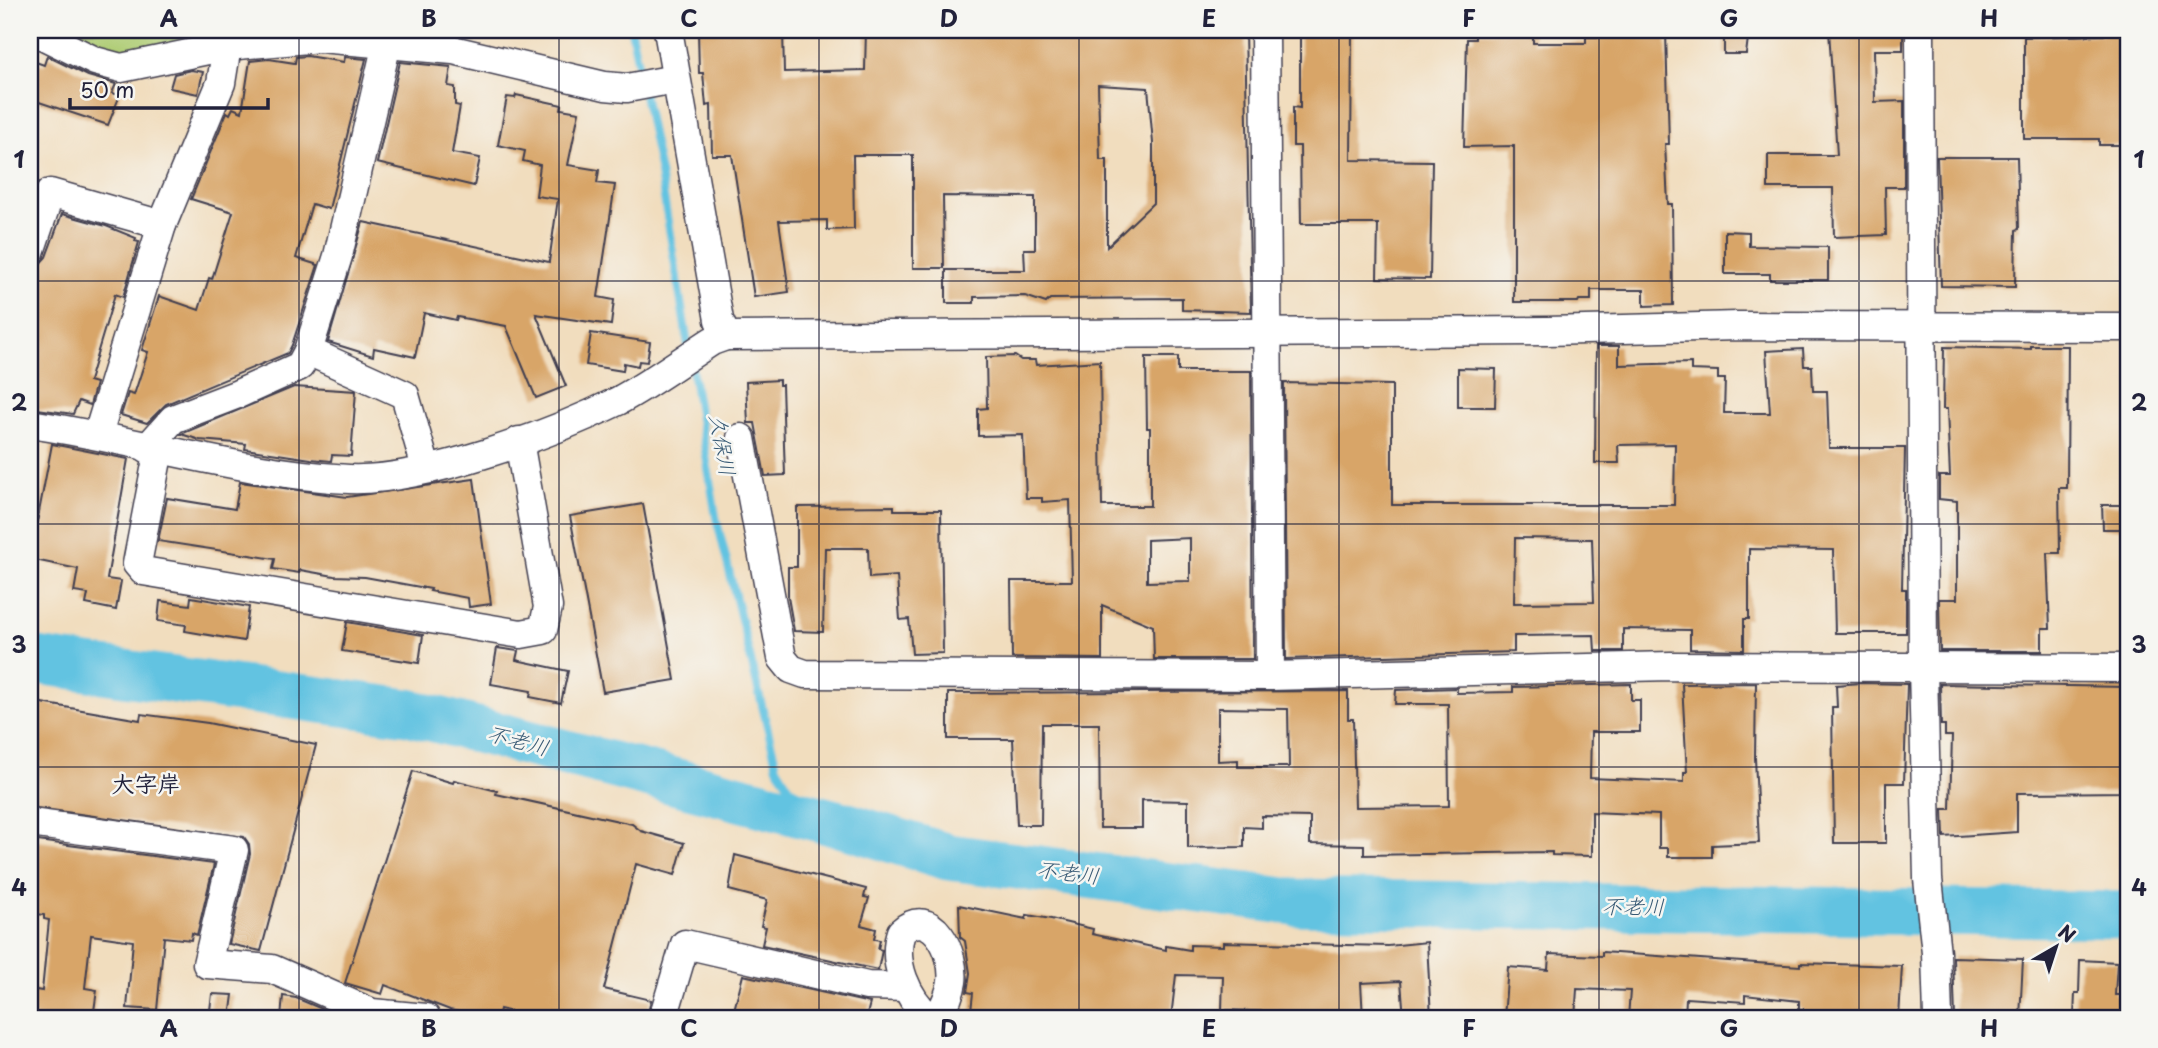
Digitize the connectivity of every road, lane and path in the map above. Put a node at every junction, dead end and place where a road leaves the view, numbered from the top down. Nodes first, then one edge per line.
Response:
1 (32, 30) edge
2 (668, 30) edge
3 (1265, 30) edge
4 (1920, 30) edge
5 (387, 43) junction
6 (227, 46) junction
7 (668, 80) junction
8 (162, 225) junction
9 (30, 252) edge
10 (2128, 327) edge
11 (1921, 328) junction
12 (1267, 332) junction
13 (719, 339) junction
14 (308, 351) junction
15 (30, 424) edge
16 (98, 434) junction
17 (741, 438) dead end
18 (519, 441) junction
19 (153, 448) junction
20 (426, 468) junction
21 (1923, 668) junction
22 (2128, 668) edge
23 (1270, 676) junction
24 (30, 823) edge
25 (906, 987) junction
26 (426, 1018) edge
27 (663, 1018) edge
28 (930, 1018) edge
29 (938, 1018) edge
30 (1938, 1018) edge

1 - 6 street
2 - 7 street
3 - 12 street
4 - 11 street
5 - 6 street
5 - 7 street
5 - 14 street
6 - 8 street
7 - 13 street
8 - 9 street
8 - 16 street
10 - 11 street
11 - 12 street
11 - 21 street
12 - 13 street
12 - 23 street
13 - 18 street
14 - 19 street
14 - 20 street
15 - 16 street
16 - 19 street
17 - 23 street
18 - 19 street
18 - 20 street
19 - 20 street
21 - 22 street
21 - 23 street
21 - 30 street
24 - 26 street
25 - 27 street
25 - 28 street
25 - 29 street

